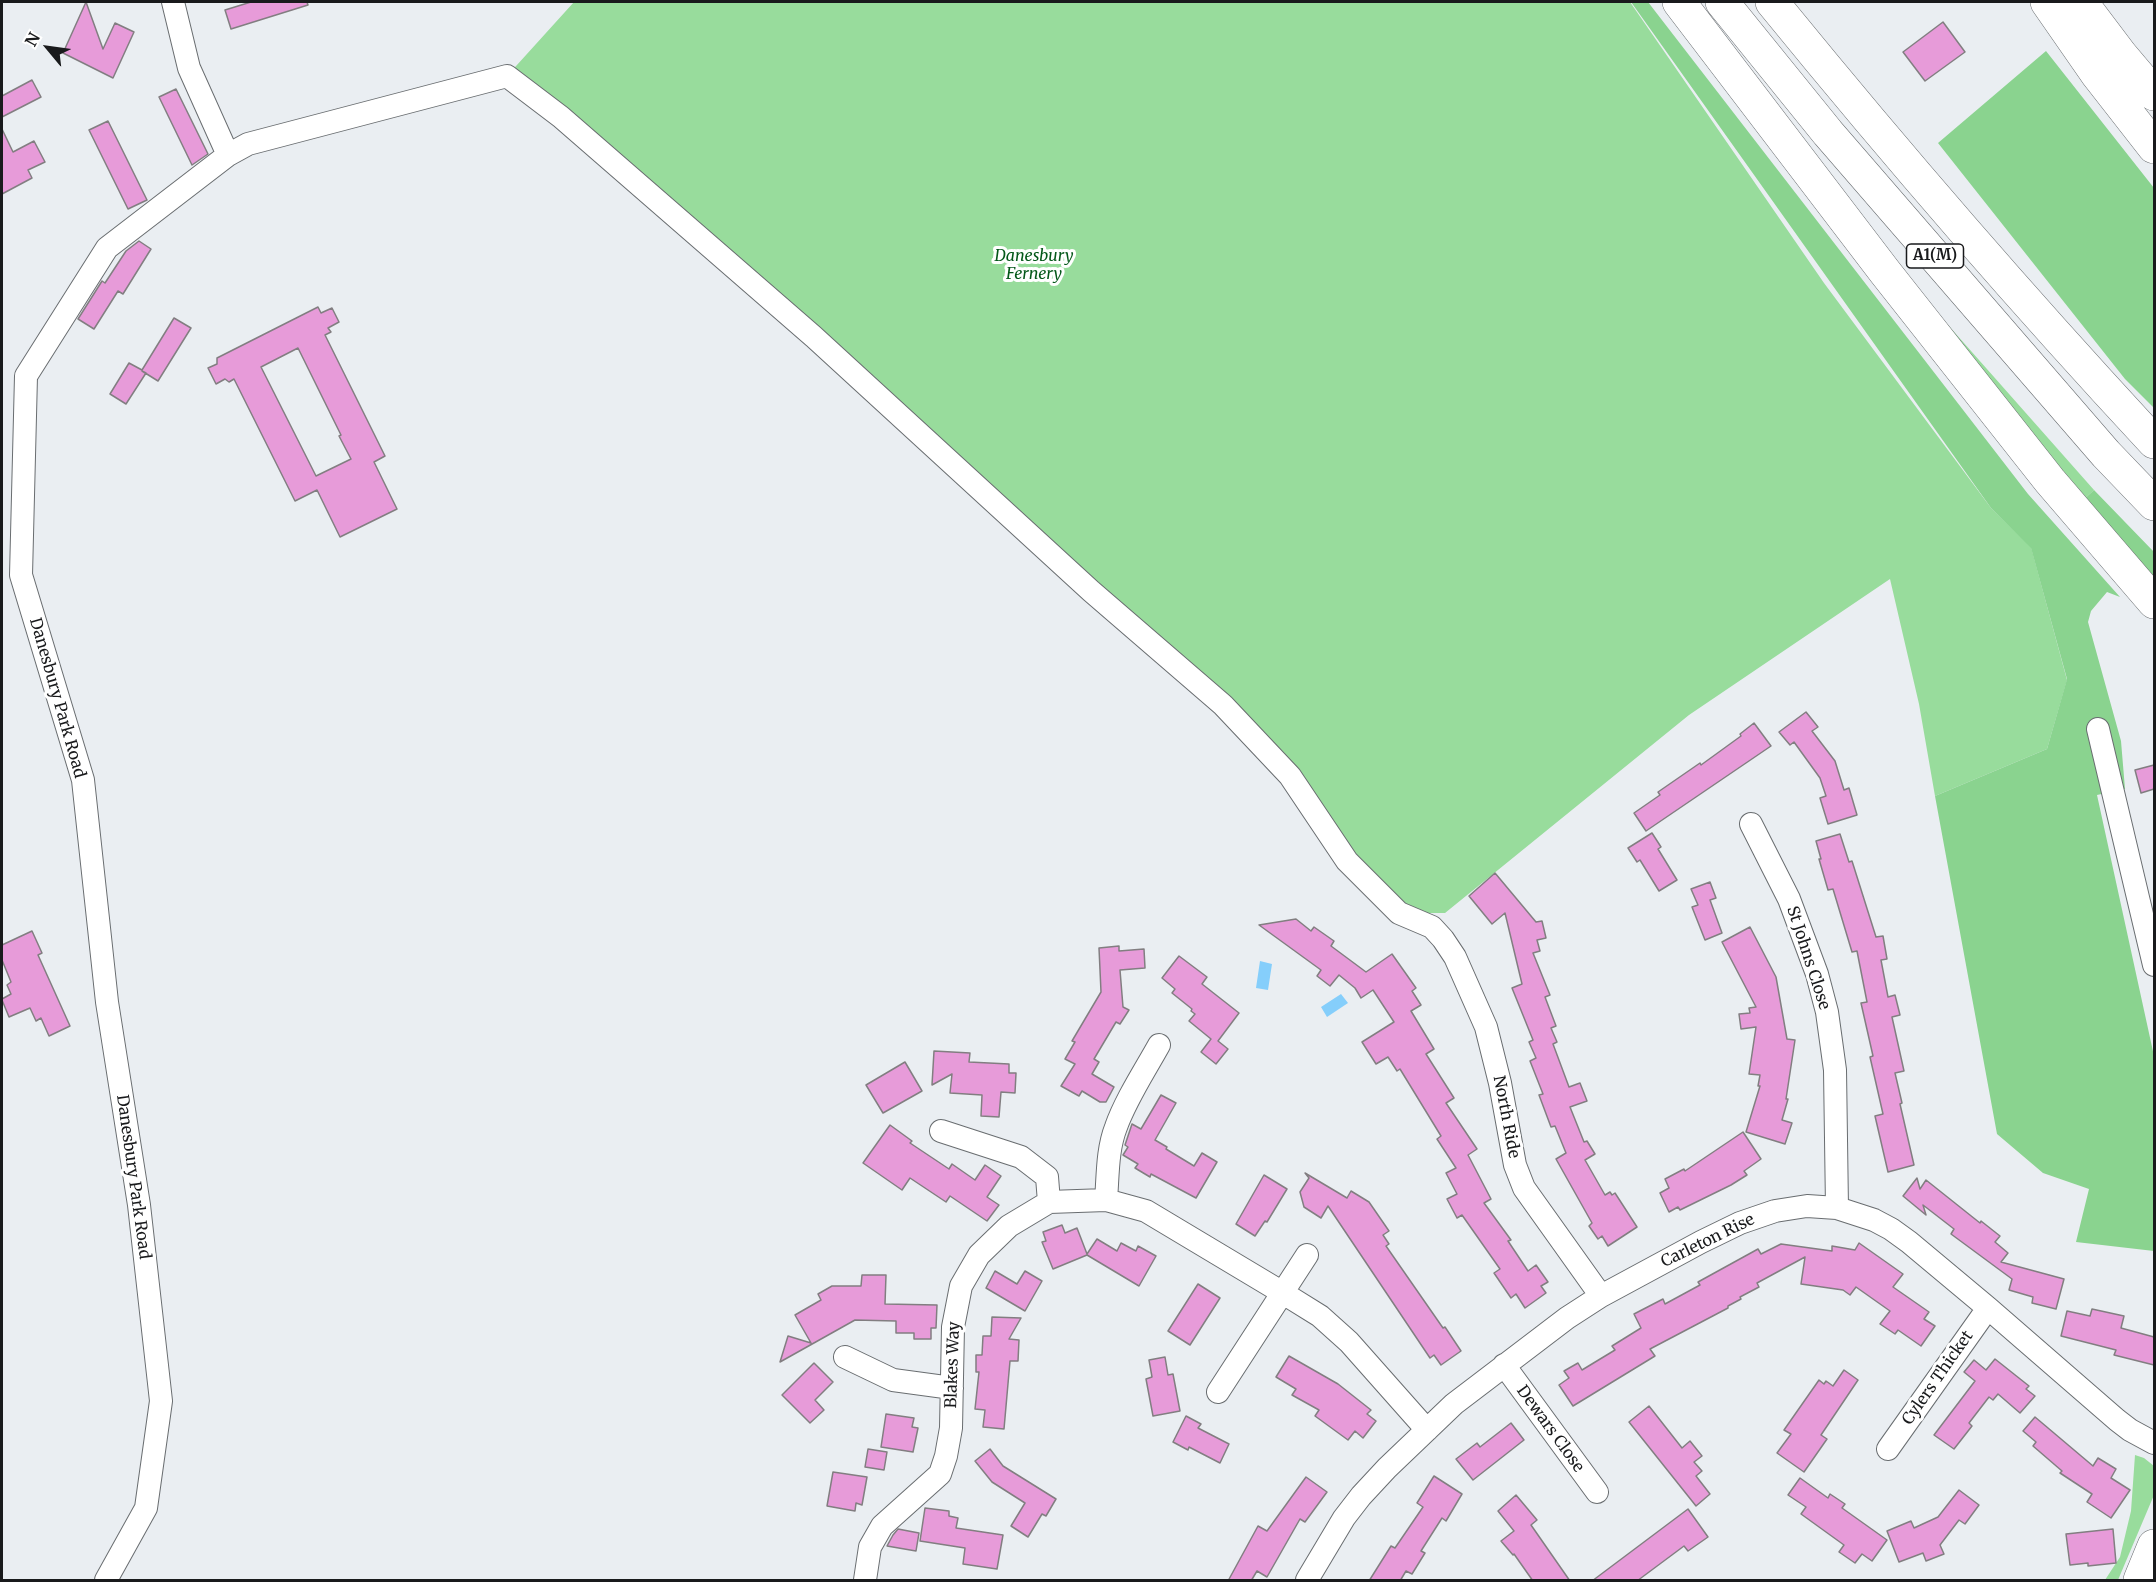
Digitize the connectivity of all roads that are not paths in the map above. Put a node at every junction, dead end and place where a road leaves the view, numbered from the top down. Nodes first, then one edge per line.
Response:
1 (173, 2) edge
2 (1679, 2) edge
3 (1722, 2) edge
4 (1772, 2) edge
5 (2047, 2) edge
6 (2081, 2) edge
7 (2154, 93) edge
8 (2154, 147) edge
9 (228, 155) junction
10 (2154, 442) edge
11 (2154, 504) edge
12 (2154, 602) edge
13 (2098, 729) dead end
14 (1751, 824) dead end
15 (1432, 927) joint
16 (2154, 965) edge
17 (1159, 1045) dead end
18 (941, 1131) dead end
19 (1106, 1200) junction
20 (1049, 1202) junction
21 (1837, 1208) junction
22 (1307, 1255) dead end
23 (1283, 1293) junction
24 (1601, 1296) junction
25 (1988, 1308) junction
26 (845, 1357) dead end
27 (1504, 1365) junction
28 (952, 1388) junction
29 (1218, 1392) dead end
30 (1427, 1430) junction
31 (2154, 1443) edge
32 (1888, 1449) dead end
33 (1596, 1492) dead end
34 (2154, 1546) edge
35 (106, 1581) edge
36 (865, 1581) edge
37 (1307, 1581) edge
38 (2140, 1581) edge

1 - 9 street
2 - 12 main road
3 - 11 main road, A1(M)
4 - 10 main road, A1(M)
5 - 8 main road
6 - 7 main road
9 - 15 street, Danesbury Park Road
9 - 35 street, Danesbury Park Road
13 - 16 street
14 - 21 street, St Johns Close
15 - 24 street, North Ride
17 - 19 street
18 - 20 street
19 - 20 street, Blakes Way
19 - 23 street, Blakes Way
20 - 28 street, Blakes Way
21 - 24 street, Carleton Rise
21 - 25 street, Carleton Rise
22 - 23 street
23 - 29 street
23 - 30 street, Blakes Way
24 - 27 street, Carleton Rise
25 - 31 street, Carleton Rise
25 - 32 street, Cylers Thicket
26 - 28 street
27 - 30 street, Carleton Rise
27 - 33 street, Dewars Close
28 - 36 street, Blakes Way
30 - 37 street, Carleton Rise
34 - 38 main road

